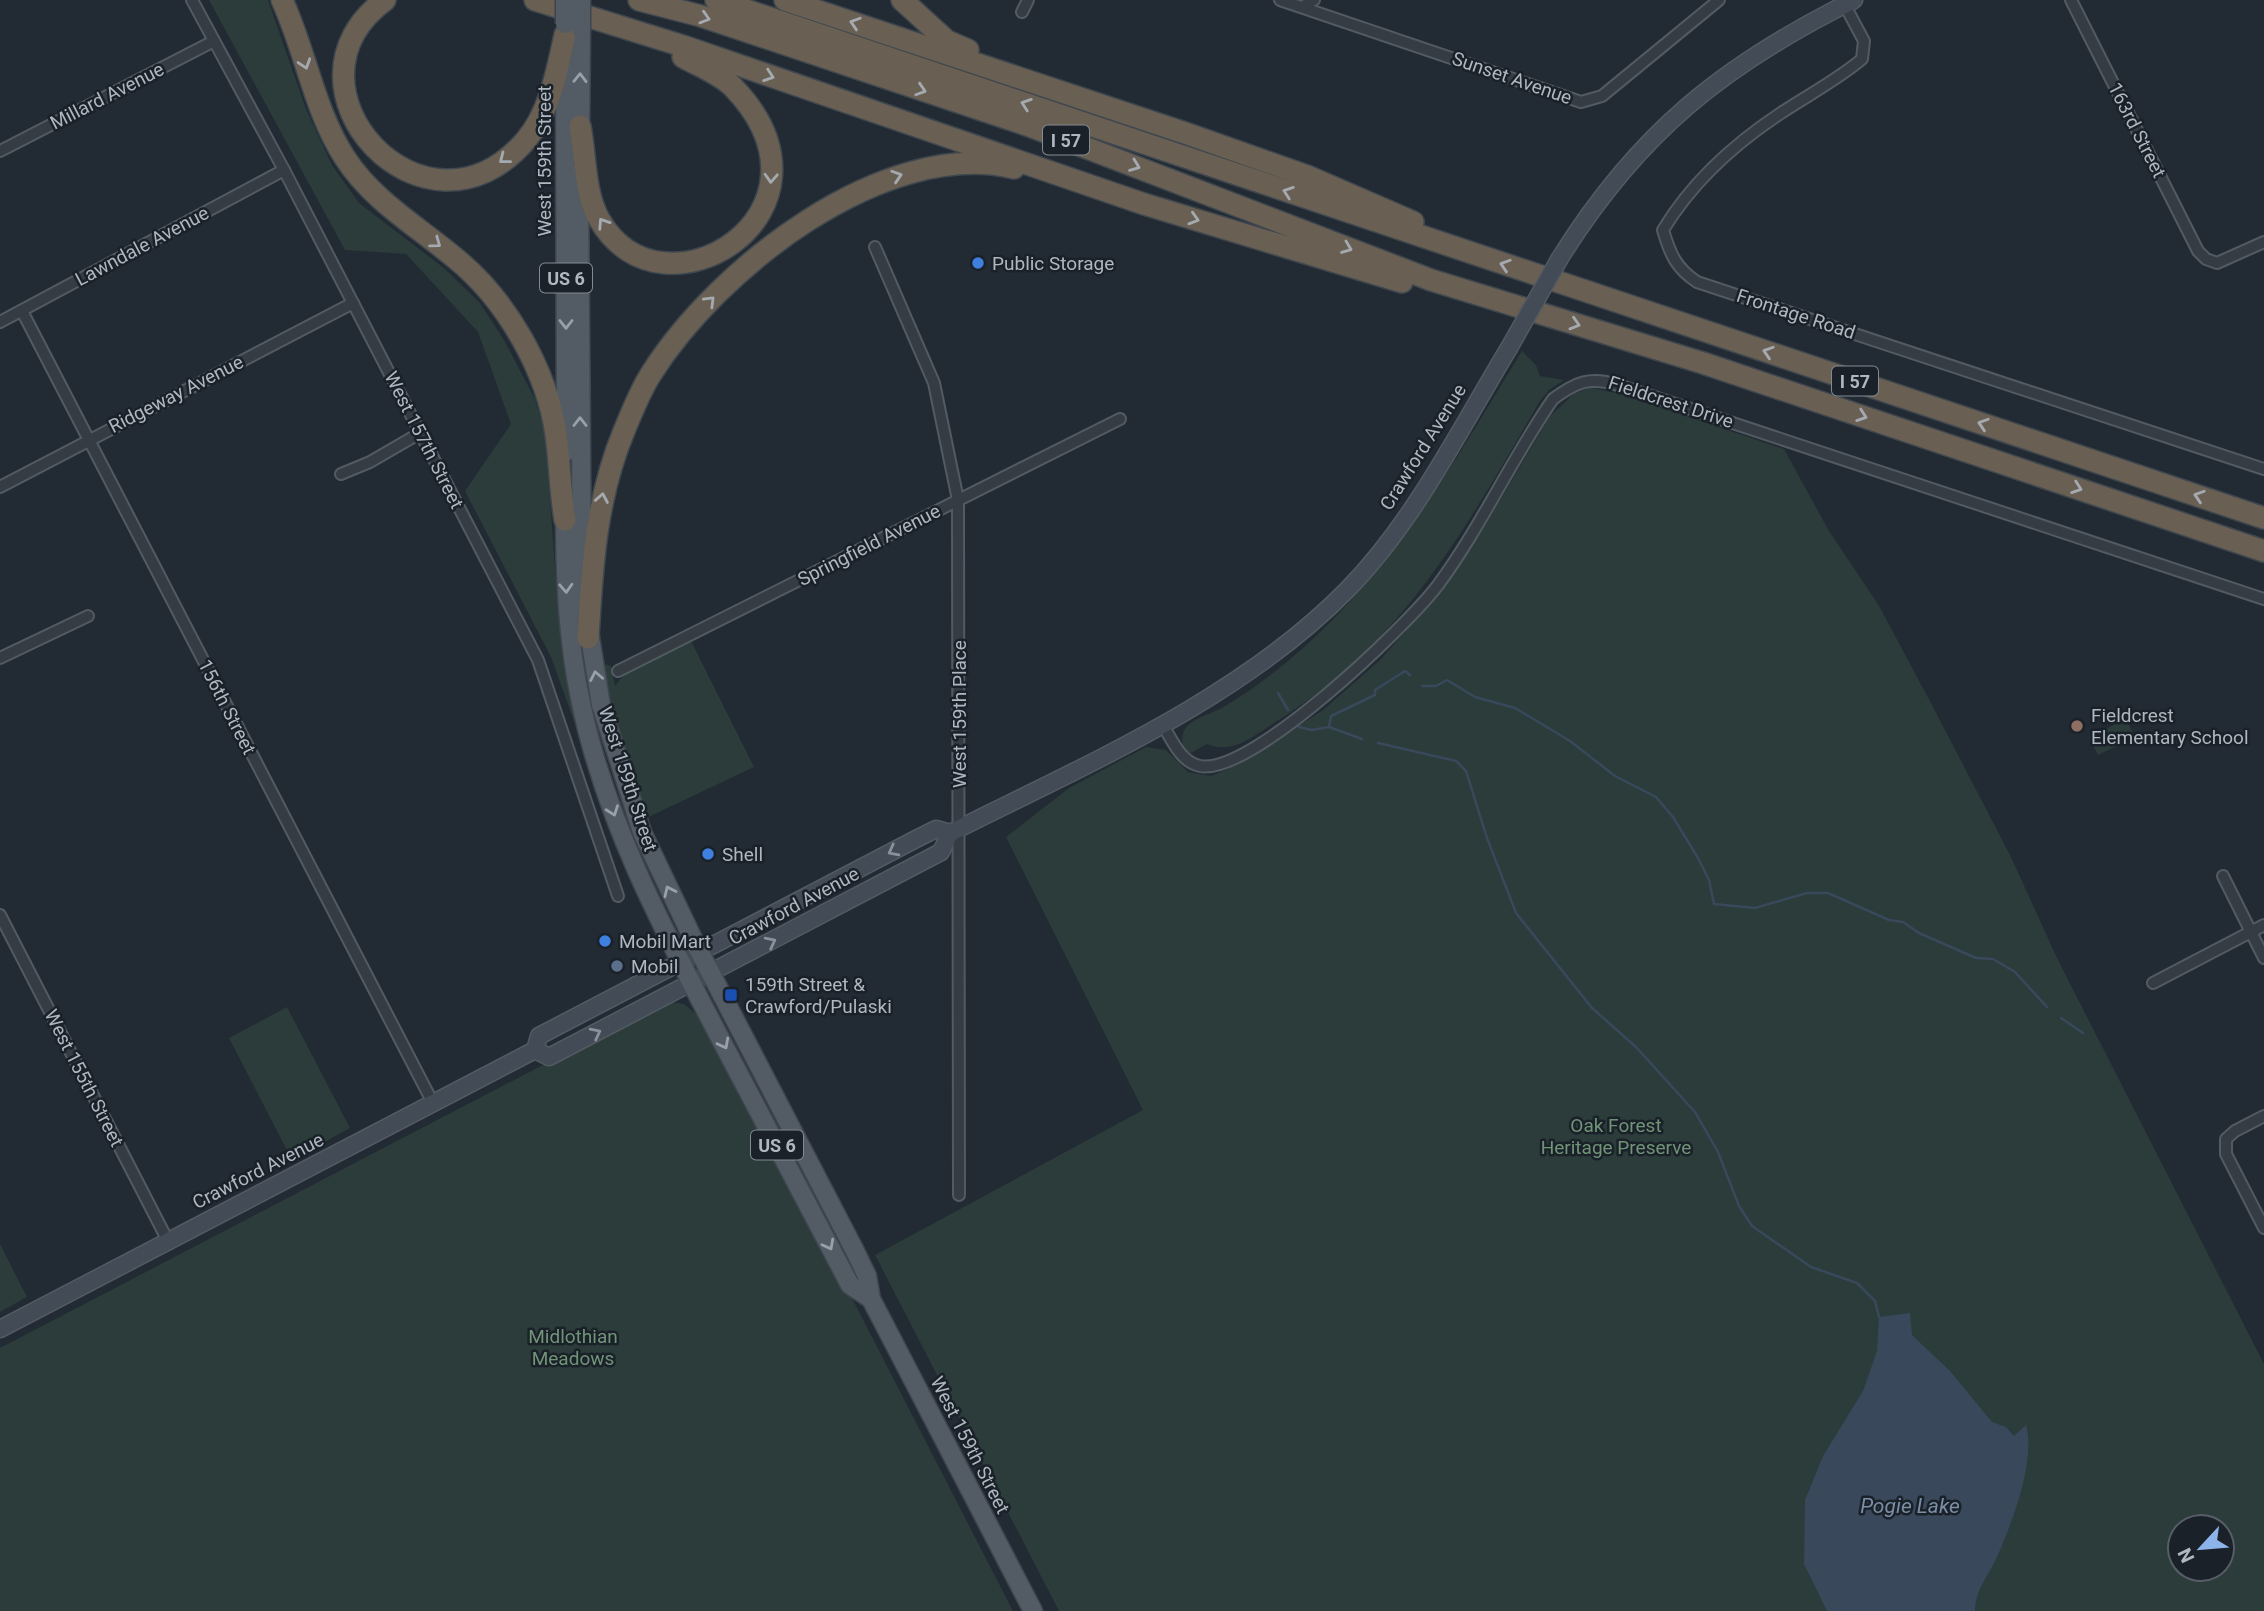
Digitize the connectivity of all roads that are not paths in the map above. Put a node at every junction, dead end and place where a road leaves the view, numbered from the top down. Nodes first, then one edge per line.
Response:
1 (192, 0) edge
2 (282, 0) edge
3 (385, 0) edge
4 (535, 0) edge
5 (565, 0) edge
6 (581, 0) edge
7 (639, 0) edge
8 (716, 0) edge
9 (785, 0) edge
10 (902, 0) edge
11 (1028, 0) edge
12 (1280, 0) edge
13 (1314, 0) edge
14 (2071, 0) edge
15 (1711, 2) edge
16 (1847, 2) edge
17 (1302, 7) junction
18 (1022, 12) dead end
19 (570, 30) junction
20 (635, 32) junction
21 (214, 41) junction
22 (1059, 91) junction
23 (580, 126) junction
24 (0, 151) edge
25 (284, 170) junction
26 (1101, 189) junction
27 (2264, 242) edge
28 (1446, 245) junction
29 (875, 247) dead end
30 (1486, 297) junction
31 (353, 303) junction
32 (22, 311) junction
33 (0, 322) edge
34 (1119, 419) dead end
35 (420, 433) junction
36 (89, 439) junction
37 (2264, 469) edge
38 (341, 474) dead end
39 (0, 487) edge
40 (958, 500) junction
41 (2264, 518) edge
42 (565, 520) junction
43 (2264, 551) edge
44 (2264, 599) edge
45 (88, 616) dead end
46 (588, 638) junction
47 (0, 658) edge
48 (618, 671) dead end
49 (1162, 724) junction
50 (954, 831) junction
51 (2223, 876) dead end
52 (618, 895) dead end
53 (0, 915) edge
54 (2264, 925) edge
55 (2251, 932) junction
56 (699, 952) junction
57 (2264, 958) edge
58 (680, 962) junction
59 (711, 974) junction
60 (2152, 983) dead end
61 (691, 984) junction
62 (535, 1051) junction
63 (433, 1103) junction
64 (2264, 1116) edge
65 (959, 1195) dead end
66 (2264, 1228) edge
67 (168, 1241) junction
68 (871, 1299) junction
69 (0, 1329) edge
70 (1032, 1611) edge

1 - 21 street, West 157th Street
2 -> 42 highway
19 -> 3 highway
4 - 20 highway
5 - 19 main road, West 159th Street / US 6, bridge
6 - 19 main road, West 159th Street / US 6, bridge
7 -> 30 highway, I 57
28 -> 8 highway, I 57
22 -> 9 highway
10 - 22 highway
11 - 18 street
12 - 17 street, Sunset Avenue
13 - 17 street
14 - 27 street, 163rd Street
15 - 17 street, Sunset Avenue
16 - 37 street, Frontage Road
16 - 49 main road, Crawford Avenue, bridge
23 -> 19 main road, West 159th Street / US 6
19 -> 42 main road, West 159th Street / US 6
20 -> 23 highway
20 -> 26 highway
21 - 24 street, Millard Avenue
21 - 25 street, West 157th Street
22 - 28 highway
46 -> 23 main road, West 159th Street / US 6
25 - 31 street, West 157th Street
25 - 32 street, Lawndale Avenue
26 -> 30 highway
46 -> 26 highway
41 -> 28 highway, I 57
29 - 40 street, West 159th Place
30 -> 43 highway, I 57
31 - 35 street, West 157th Street
31 - 36 street, Ridgeway Avenue
32 - 33 street, Lawndale Avenue
32 - 36 street, 156th Street
34 - 40 street, Springfield Avenue
35 - 38 street
35 - 52 street, West 157th Street
36 - 39 street, Ridgeway Avenue
36 - 63 street, 156th Street
40 - 48 street, Springfield Avenue
40 - 50 street, West 159th Place
42 -> 58 main road, West 159th Street / US 6
44 - 49 street, Fieldcrest Drive
45 - 47 street
56 -> 46 main road, West 159th Street / US 6
49 - 50 main road, Crawford Avenue
50 -> 56 main road, Crawford Avenue
59 -> 50 main road, Crawford Avenue
50 - 65 street, West 159th Place
51 - 55 street
53 - 67 street, West 155th Street
54 - 55 street
55 - 57 street
55 - 60 street
56 - 58 main road, Crawford Avenue
56 - 59 main road, West 159th Street / US 6
58 - 61 main road, West 159th Street / US 6
58 - 62 main road, Crawford Avenue
59 - 61 main road, Crawford Avenue
59 - 68 main road, West 159th Street / US 6
62 -> 61 main road, Crawford Avenue
61 -> 68 main road, West 159th Street / US 6
62 - 63 main road, Crawford Avenue
63 - 67 main road, Crawford Avenue
64 - 66 street
67 - 69 main road, Crawford Avenue
68 - 70 main road, West 159th Street / US 6

